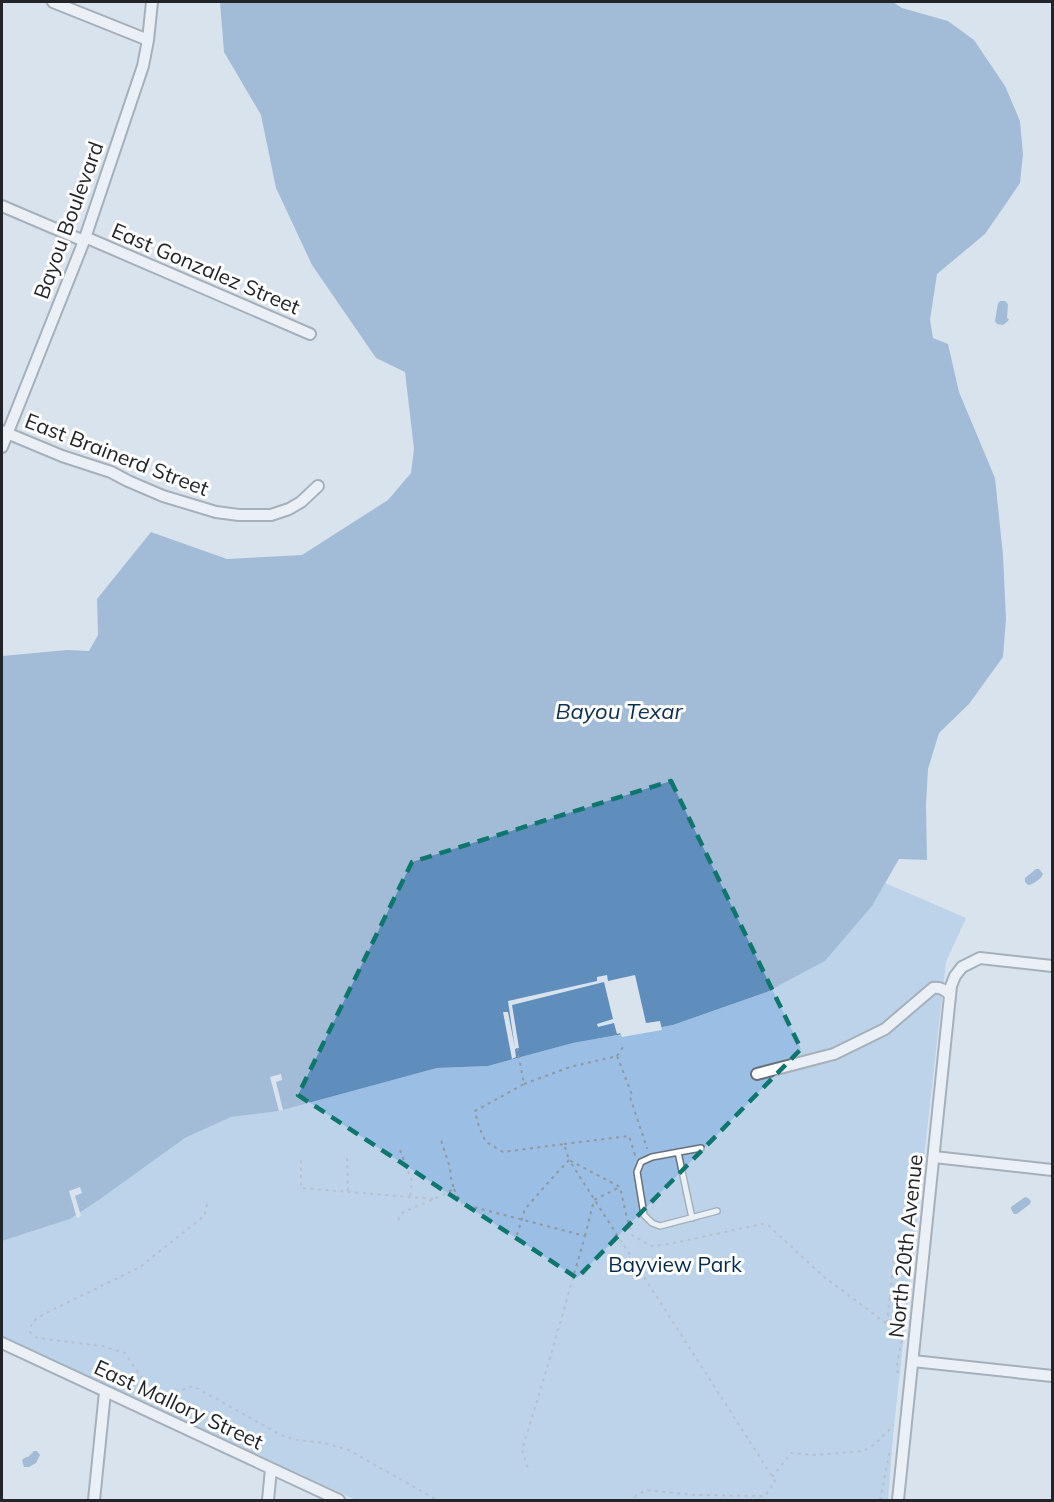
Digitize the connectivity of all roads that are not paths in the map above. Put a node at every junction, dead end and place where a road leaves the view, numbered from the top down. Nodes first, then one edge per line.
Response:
1 (53, 2) edge
2 (152, 2) edge
3 (148, 40) junction
4 (2, 206) edge
5 (85, 239) junction
6 (310, 334) dead end
7 (4, 432) edge
8 (2, 447) edge
9 (318, 486) dead end
10 (1053, 966) edge
11 (950, 995) junction
12 (757, 1074) dead end
13 (701, 1148) dead end
14 (678, 1152) junction
15 (934, 1158) junction
16 (1053, 1170) edge
17 (717, 1211) dead end
18 (692, 1218) junction
19 (2, 1343) edge
20 (913, 1361) junction
21 (1053, 1376) edge
22 (105, 1392) junction
23 (271, 1469) junction
24 (94, 1500) edge
25 (268, 1500) edge
26 (339, 1500) edge
27 (898, 1500) edge

1 - 3 street
2 - 3 street, Bayou Boulevard
3 - 5 street, Bayou Boulevard
4 - 5 street, East Gonzalez Street
5 - 6 street, East Gonzalez Street
5 - 7 street, Bayou Boulevard
7 - 8 street, Bayou Boulevard
7 - 9 street, East Brainerd Street
10 - 11 street, North 20th Avenue
11 - 12 street
11 - 15 street, North 20th Avenue
13 - 14 lane
14 - 18 lane
14 - 18 lane
15 - 16 street
15 - 20 street, North 20th Avenue
17 - 18 lane
19 - 22 street, East Mallory Street
20 - 21 street
20 - 27 street, North 20th Avenue
22 - 23 street, East Mallory Street
22 - 24 street
23 - 25 street
23 - 26 street, East Mallory Street

